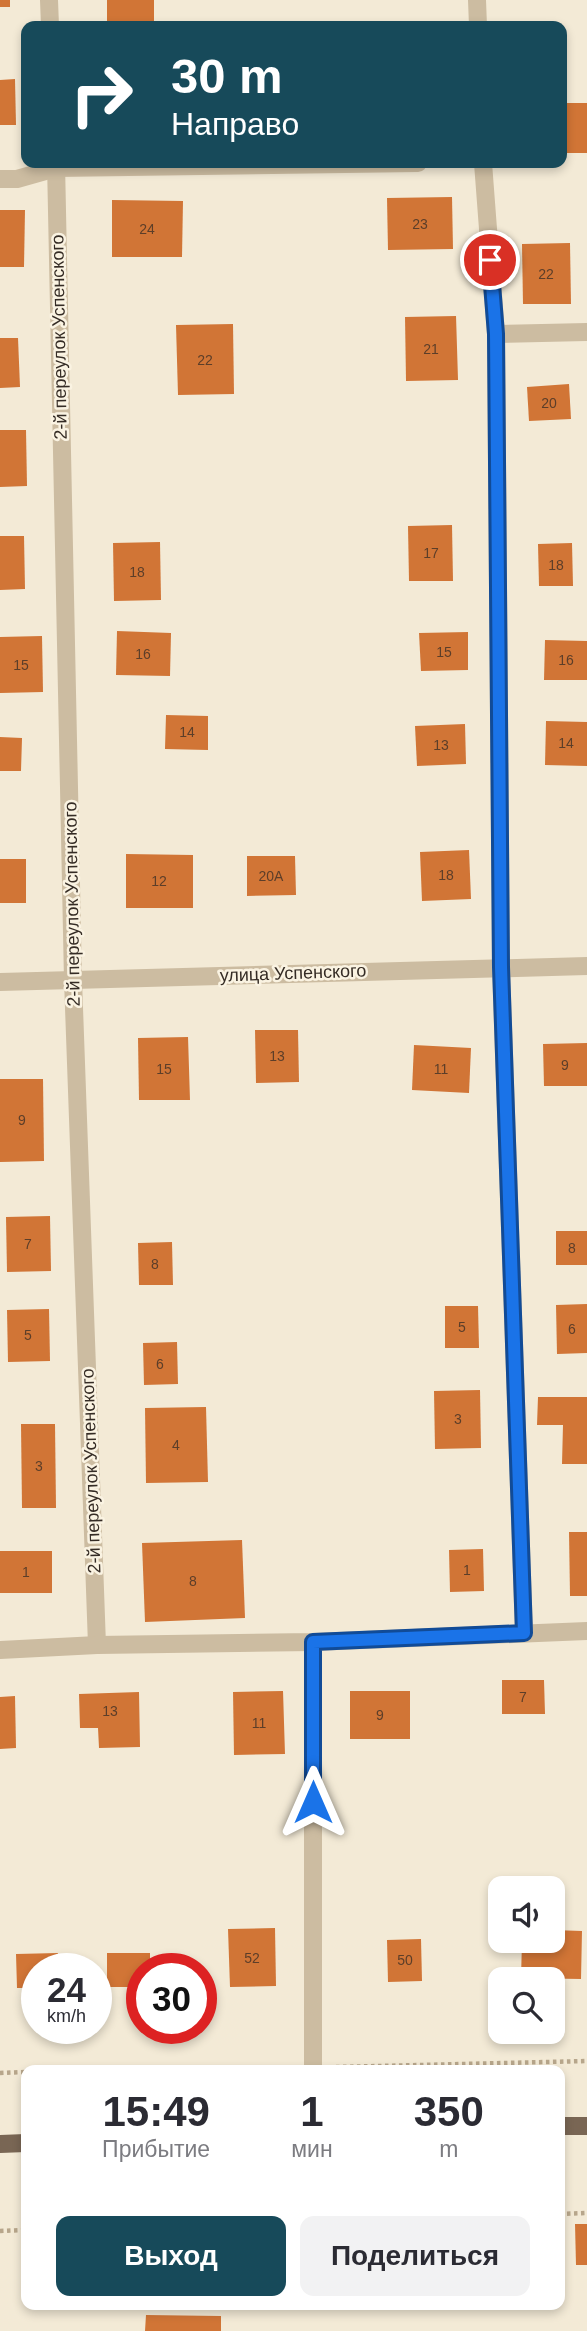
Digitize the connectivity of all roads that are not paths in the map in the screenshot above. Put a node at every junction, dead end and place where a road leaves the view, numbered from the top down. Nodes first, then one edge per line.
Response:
1 (49, 0) edge
2 (477, 0) edge
3 (50, 21) edge
4 (478, 21) edge
5 (50, 168) edge
6 (56, 168) edge
7 (483, 168) edge
8 (0, 179) edge
9 (587, 332) edge
10 (496, 334) junction
11 (587, 966) edge
12 (501, 967) junction
13 (73, 980) junction
14 (0, 982) edge
15 (587, 1631) edge
16 (524, 1633) junction
17 (313, 1642) junction
18 (97, 1645) junction
19 (0, 1650) edge
20 (313, 2065) edge
21 (565, 2126) edge
22 (587, 2126) edge
23 (21, 2143) edge
24 (0, 2144) edge

1 - 3 street
2 - 4 street
5 - 8 street
6 - 13 street, 2-й переулок Успенского
7 - 10 street
9 - 10 street
10 - 12 street
11 - 12 street, улица Успенского
12 - 13 street, улица Успенского
12 - 16 street
13 - 14 street, улица Успенского
13 - 18 street, 2-й переулок Успенского
15 - 16 street
16 - 17 street
17 - 18 street
17 - 20 street
18 - 19 street
21 - 22 main road
23 - 24 main road

